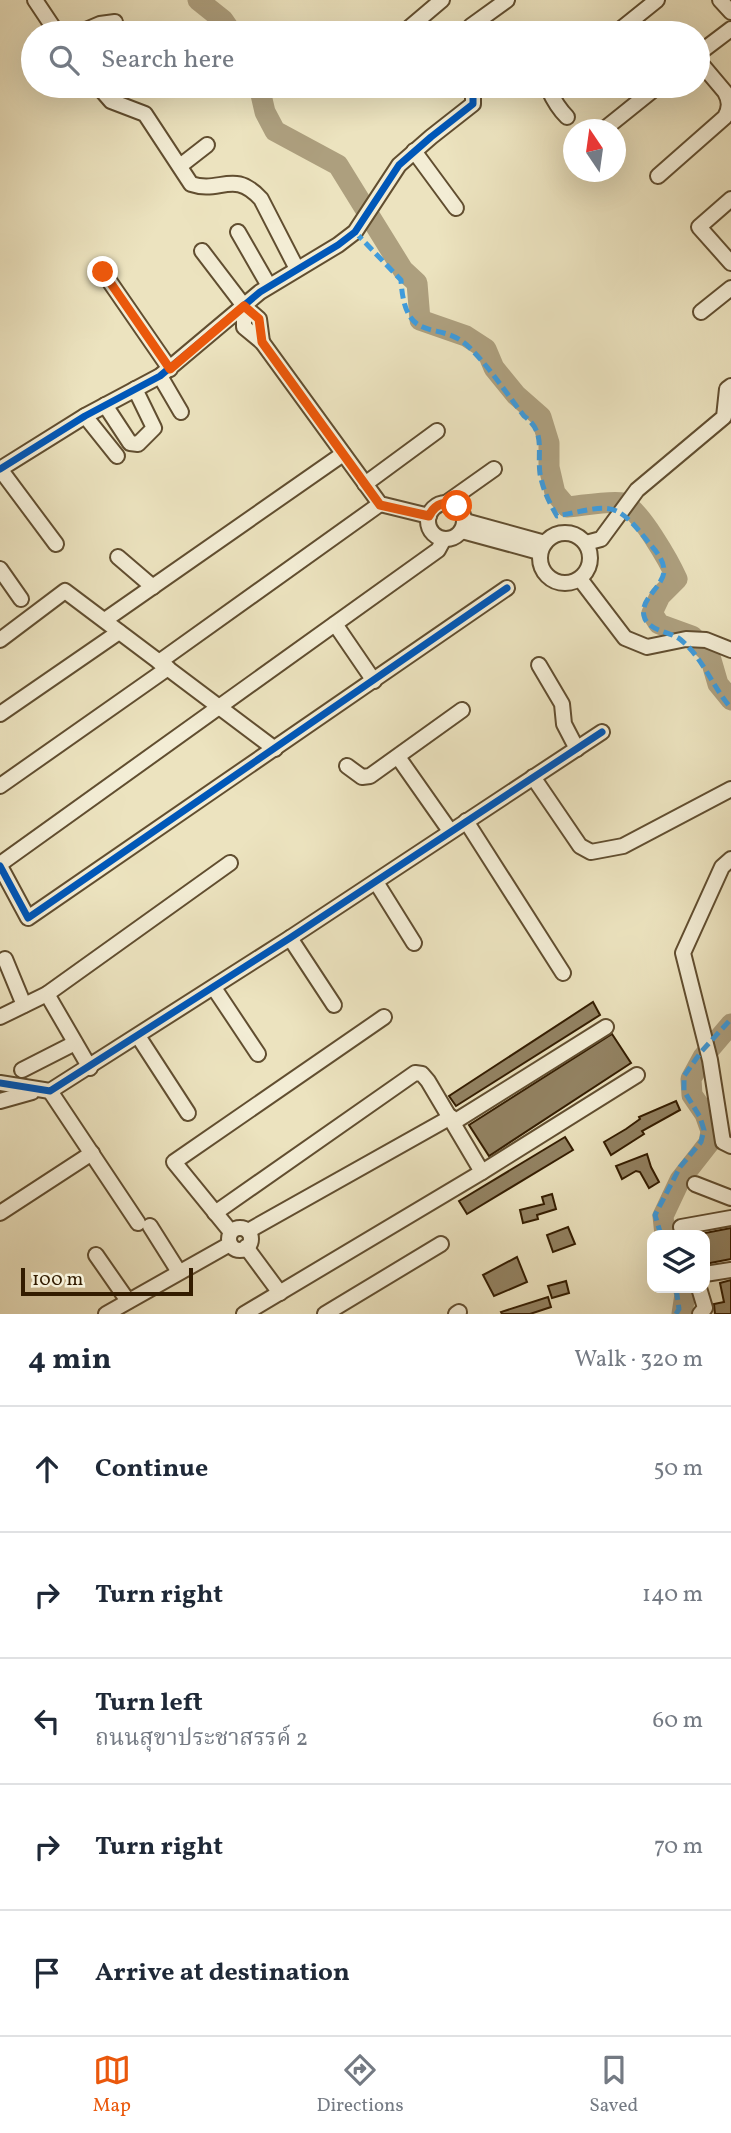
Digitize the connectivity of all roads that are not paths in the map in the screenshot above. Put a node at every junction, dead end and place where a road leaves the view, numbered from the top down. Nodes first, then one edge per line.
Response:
1 (35, 0) edge
2 (442, 0) edge
3 (507, 0) edge
4 (657, 0) edge
5 (720, 0) edge
6 (731, 12) edge
7 (731, 17) edge
8 (49, 21) edge
9 (417, 21) edge
10 (478, 21) edge
11 (630, 21) edge
12 (731, 27) edge
13 (710, 44) edge
14 (710, 74) edge
15 (108, 98) edge
16 (473, 98) edge
17 (552, 98) edge
18 (643, 98) edge
19 (566, 117) dead end
20 (617, 119) edge
21 (207, 145) dead end
22 (414, 152) junction
23 (180, 166) junction
24 (658, 176) dead end
25 (731, 199) edge
26 (456, 208) dead end
27 (238, 232) dead end
28 (202, 251) dead end
29 (731, 263) edge
30 (297, 269) junction
31 (103, 272) dead end
32 (269, 286) junction
33 (731, 288) edge
34 (244, 306) junction
35 (701, 312) dead end
36 (165, 372) junction
37 (731, 386) edge
38 (135, 389) junction
39 (105, 405) junction
40 (181, 412) dead end
41 (85, 416) junction
42 (437, 431) dead end
43 (343, 454) junction
44 (117, 456) dead end
45 (0, 469) edge
46 (494, 470) dead end
47 (365, 484) junction
48 (446, 503) junction
49 (380, 505) junction
50 (429, 516) junction
51 (463, 526) junction
52 (444, 540) junction
53 (586, 543) junction
54 (56, 544) dead end
55 (543, 548) junction
56 (118, 557) dead end
57 (0, 569) edge
58 (580, 579) junction
59 (153, 587) junction
60 (507, 589) dead end
61 (22, 600) dead end
62 (104, 620) junction
63 (335, 624) junction
64 (119, 632) junction
65 (0, 640) edge
66 (731, 650) edge
67 (163, 665) junction
68 (539, 665) dead end
69 (374, 681) junction
70 (219, 707) junction
71 (462, 710) dead end
72 (0, 713) edge
73 (602, 732) dead end
74 (275, 749) junction
75 (577, 749) junction
76 (398, 757) junction
77 (347, 766) dead end
78 (533, 777) junction
79 (0, 786) edge
80 (731, 789) edge
81 (466, 821) junction
82 (450, 831) junction
83 (731, 859) edge
84 (230, 863) dead end
85 (0, 865) edge
86 (376, 882) junction
87 (290, 938) junction
88 (414, 943) dead end
89 (5, 960) dead end
90 (563, 973) dead end
91 (214, 988) junction
92 (47, 994) junction
93 (334, 1005) dead end
94 (24, 1006) junction
95 (0, 1017) edge
96 (384, 1017) dead end
97 (606, 1027) dead end
98 (138, 1037) junction
99 (75, 1043) junction
100 (258, 1054) dead end
101 (90, 1068) junction
102 (22, 1070) dead end
103 (637, 1076) dead end
104 (0, 1083) edge
105 (45, 1091) junction
106 (0, 1101) edge
107 (188, 1113) dead end
108 (453, 1119) junction
109 (731, 1146) edge
110 (92, 1153) junction
111 (482, 1172) junction
112 (695, 1184) dead end
113 (731, 1198) edge
114 (0, 1213) edge
115 (215, 1213) junction
116 (731, 1218) edge
117 (682, 1230) edge
118 (248, 1231) junction
119 (231, 1238) junction
120 (441, 1244) dead end
121 (246, 1247) junction
122 (96, 1255) dead end
123 (731, 1270) edge
124 (179, 1272) junction
125 (710, 1273) edge
126 (280, 1293) junction
127 (700, 1293) edge
128 (128, 1301) junction
129 (106, 1314) edge
130 (244, 1314) edge
131 (326, 1314) edge
132 (700, 1314) edge

1 - 8 street
2 - 9 street
3 - 10 street
4 - 11 street
5 - 6 street
7 - 12 street
12 - 13 street
14 - 24 street
15 - 23 street
16 - 22 street
17 - 19 street
18 - 20 street
21 - 23 street
22 - 26 street
22 - 30 street
23 - 30 street
25 - 29 street
27 - 32 street
28 - 34 street
30 - 32 street
31 - 36 street
32 - 34 street
33 - 35 street
34 - 36 street
34 - 43 street
36 - 38 street
36 - 40 street
37 - 53 street
38 - 39 street
38 - 39 street
39 - 41 street
41 - 44 street
41 - 45 street
42 - 47 street
43 - 47 street
43 - 59 street
45 - 54 street
46 - 48 street
47 - 49 street
48 - 50 street
48 - 51 street
49 - 50 street
49 - 67 street
50 - 52 street
51 - 52 street
51 - 55 street
52 - 63 street
53 - 55 street
53 - 58 street
55 - 58 street
56 - 59 street
57 - 61 street
58 - 66 street
59 - 62 street
60 - 69 street
62 - 64 street
62 - 65 street
63 - 69 street
63 - 70 street
64 - 67 street
64 - 72 street
67 - 70 street
67 - 79 street
68 - 75 street
69 - 74 street
70 - 74 street
70 - 85 street
71 - 76 street
73 - 75 street
74 - 85 street
75 - 78 street
76 - 77 street
76 - 82 street
78 - 80 street
78 - 81 street
81 - 82 street
81 - 90 street
82 - 86 street
83 - 109 street
84 - 92 street
86 - 87 street
86 - 88 street
87 - 91 street
87 - 93 street
89 - 94 street
91 - 98 street
91 - 100 street
92 - 94 street
92 - 99 street
94 - 95 street
96 - 115 street
97 - 108 street
98 - 101 street
98 - 107 street
99 - 101 street
99 - 102 street
101 - 105 street
103 - 111 street
104 - 105 street
105 - 106 street
105 - 110 street
108 - 111 street
108 - 115 street
108 - 118 street
110 - 114 street
110 - 124 street
111 - 126 street
112 - 113 street
115 - 119 street
116 - 117 street
118 - 119 street
118 - 121 street
119 - 121 street
119 - 124 street
120 - 131 street
121 - 126 street
122 - 128 street
123 - 125 street
124 - 128 street
126 - 130 street
127 - 132 street
128 - 129 street

